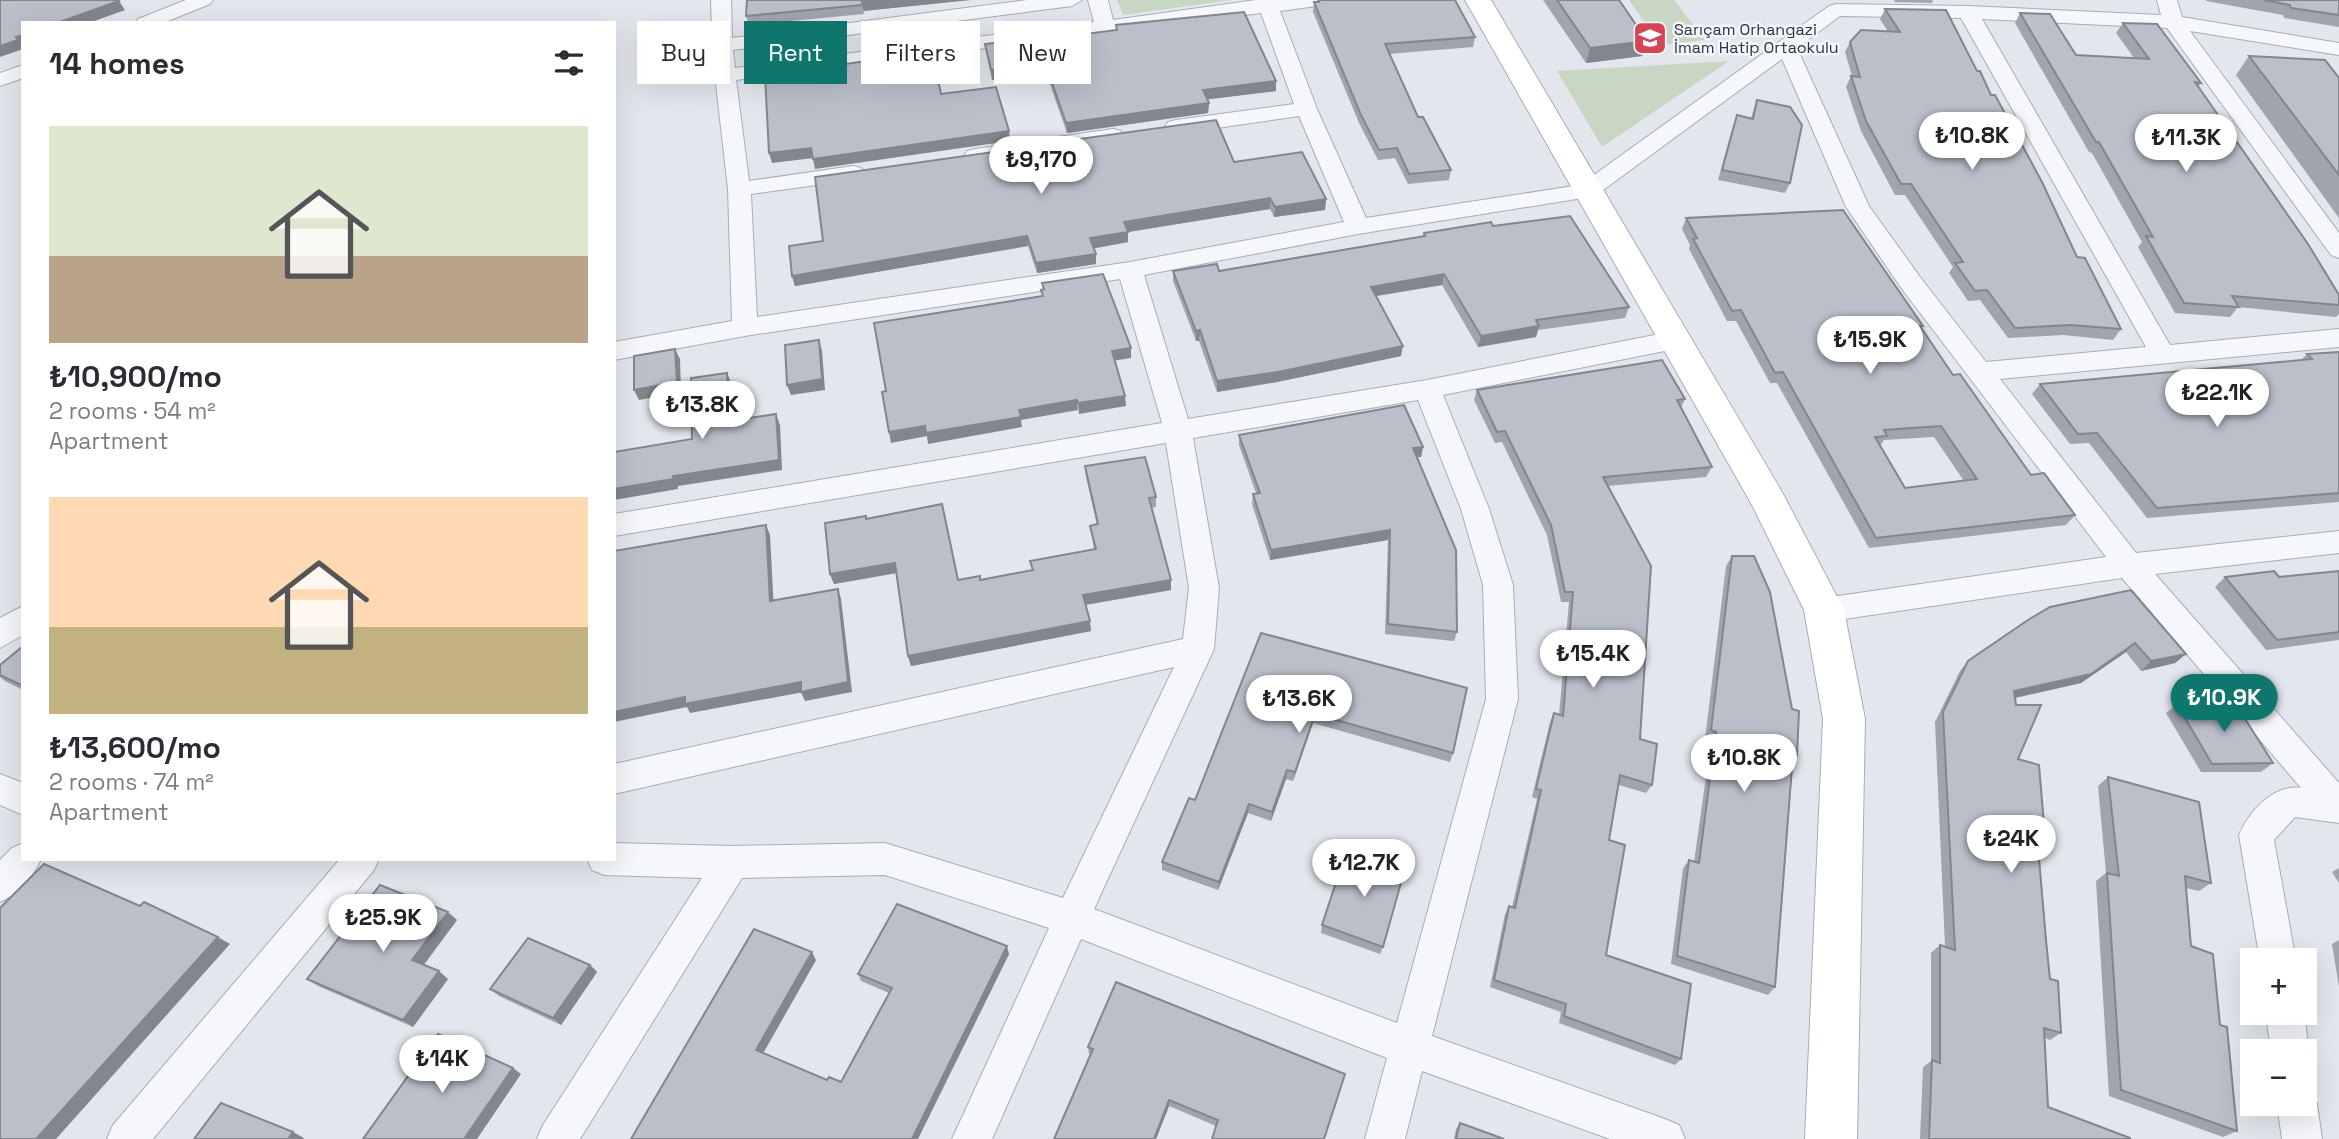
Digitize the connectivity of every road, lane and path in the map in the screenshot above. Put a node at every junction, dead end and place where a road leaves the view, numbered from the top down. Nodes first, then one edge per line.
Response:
1 (144, 0) edge
2 (203, 0) edge
3 (721, 0) edge
4 (1072, 0) edge
5 (1098, 0) edge
6 (1317, 0) edge
7 (1478, 0) edge
8 (2167, 0) edge
9 (1267, 2) edge
10 (1833, 5) edge
11 (2008, 7) edge
12 (1968, 12) junction
13 (152, 20) edge
14 (722, 21) edge
15 (2173, 22) junction
16 (1105, 27) junction
17 (730, 44) edge
18 (2303, 44) junction
19 (1787, 47) junction
20 (2339, 49) edge
21 (2321, 64) edge
22 (21, 72) edge
23 (730, 74) edge
24 (0, 80) edge
25 (726, 84) edge
26 (1306, 109) junction
27 (960, 158) edge
28 (877, 169) edge
29 (739, 189) junction
30 (1587, 191) junction
31 (1358, 227) junction
32 (2339, 250) edge
33 (1130, 270) junction
34 (745, 327) junction
35 (2339, 338) edge
36 (1675, 340) junction
37 (616, 351) edge
38 (2162, 353) junction
39 (1979, 372) junction
40 (1427, 389) junction
41 (1178, 432) junction
42 (616, 525) edge
43 (2339, 542) edge
44 (2129, 565) junction
45 (1824, 610) junction
46 (21, 619) edge
47 (0, 635) edge
48 (1198, 649) junction
49 (616, 779) edge
50 (0, 789) edge
51 (21, 799) edge
52 (2339, 807) edge
53 (616, 859) edge
54 (22, 861) edge
55 (360, 861) edge
56 (732, 862) junction
57 (0, 885) edge
58 (1072, 918) junction
59 (2276, 948) edge
60 (1409, 1047) junction
61 (2299, 1116) edge
62 (127, 1139) edge
63 (557, 1139) edge
64 (972, 1139) edge
65 (1385, 1139) edge
66 (1665, 1139) edge
67 (1831, 1139) edge
68 (2302, 1139) edge

1 - 13 street
2 - 13 street
3 - 14 street
4 - 17 street
5 - 16 street
6 - 9 street
7 - 30 main road
8 - 15 street
9 - 16 street
9 - 26 street
10 - 12 street
10 - 19 street
11 - 12 street
11 - 15 street
12 - 38 street
15 - 18 street
15 - 32 street
16 - 23 street
18 - 20 street
18 - 21 street
19 - 30 street
19 - 39 street
22 - 24 street
25 - 29 street
26 - 27 street
26 - 31 street
28 - 29 street
29 - 34 street
30 - 31 street
30 - 36 main road
31 - 33 street
33 - 34 street
33 - 41 street
34 - 37 street
35 - 38 street
36 - 40 street
36 - 45 main road
38 - 39 street
39 - 44 street
40 - 41 street
40 - 60 street
41 - 42 street
41 - 48 street
43 - 44 street
44 - 45 street
44 - 52 street
45 - 67 main road
46 - 47 street
48 - 49 street
48 - 58 street
50 - 51 street
52 - 59 street
53 - 56 street
54 - 57 street
55 - 62 street
56 - 58 street
56 - 63 street
58 - 60 street
58 - 64 street
60 - 65 street
60 - 66 street
61 - 68 street

